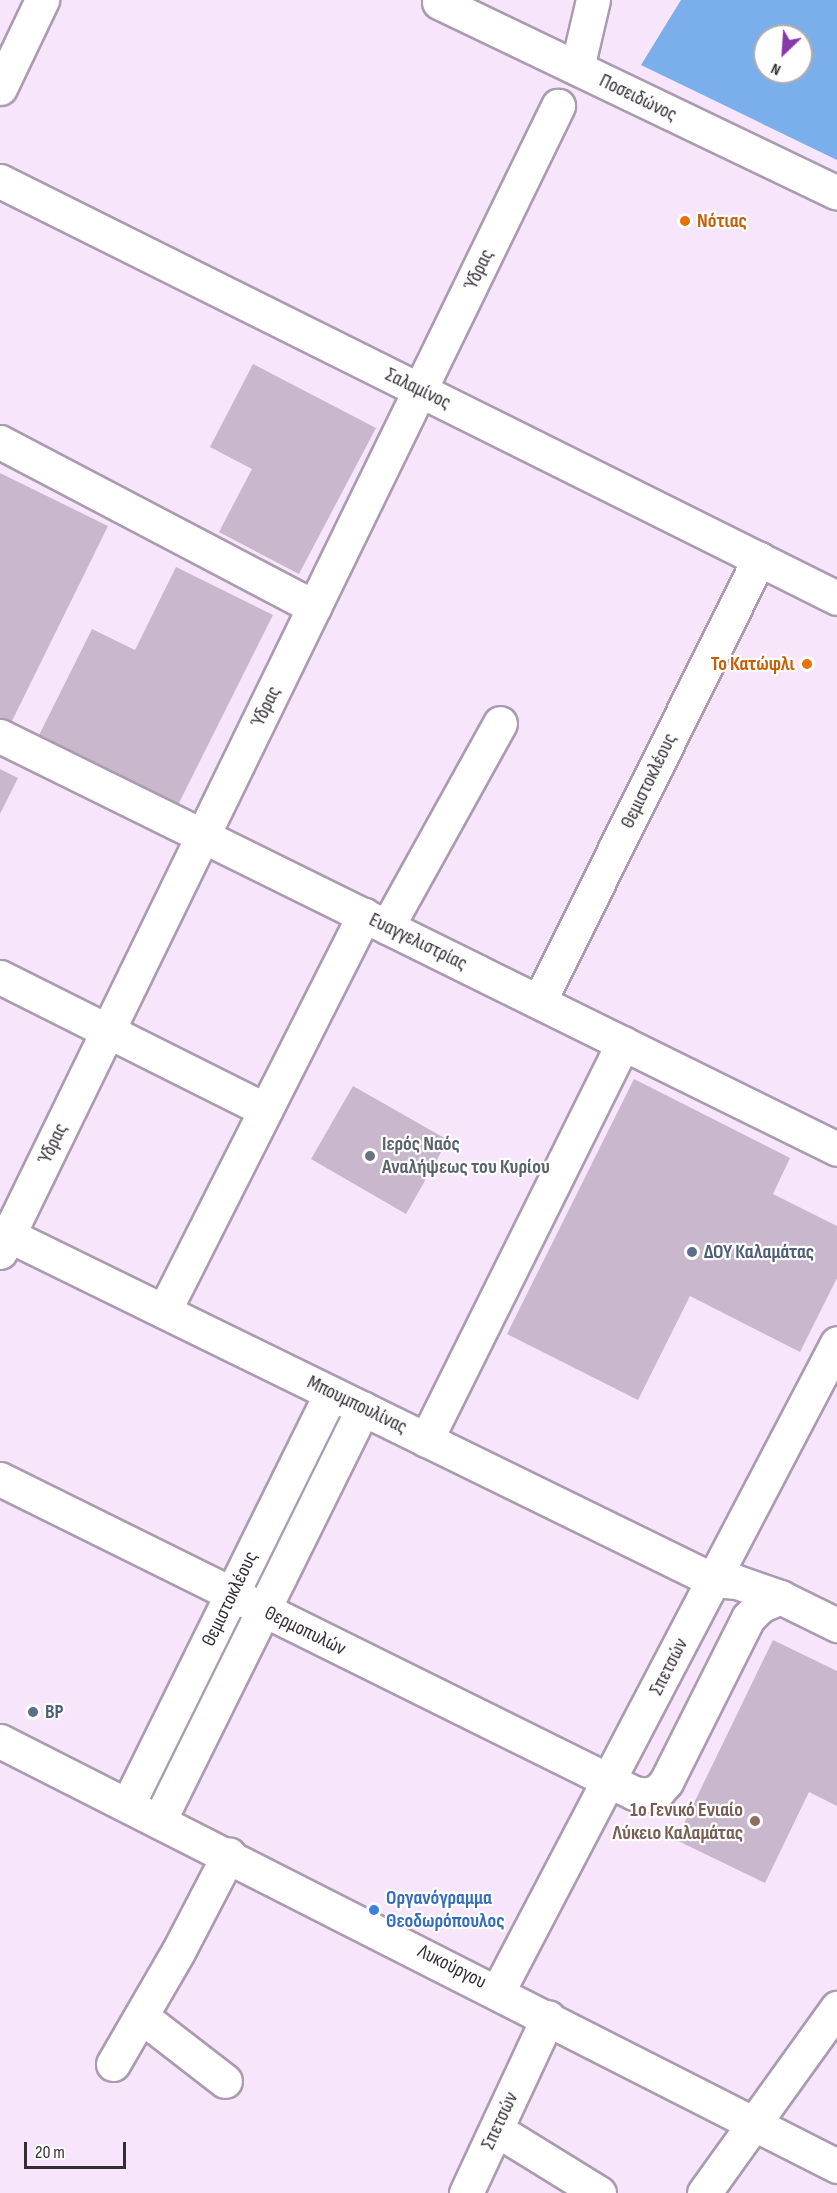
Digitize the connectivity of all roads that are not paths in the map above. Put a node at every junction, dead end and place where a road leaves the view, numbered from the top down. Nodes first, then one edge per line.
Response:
1 (42, 0) edge
2 (593, 0) edge
3 (439, 2) dead end
4 (577, 68) junction
5 (0, 88) edge
6 (558, 106) dead end
7 (0, 181) edge
8 (837, 193) edge
9 (420, 390) junction
10 (0, 442) edge
11 (759, 559) junction
12 (837, 598) edge
13 (314, 607) junction
14 (500, 723) dead end
15 (0, 736) edge
16 (203, 836) junction
17 (376, 921) junction
18 (0, 977) edge
19 (539, 1002) junction
20 (107, 1032) junction
21 (623, 1043) junction
22 (266, 1110) junction
23 (837, 1149) edge
24 (3, 1240) edge
25 (164, 1311) junction
26 (837, 1343) edge
27 (331, 1393) junction
28 (363, 1409) junction
29 (426, 1440) junction
30 (0, 1479) edge
31 (713, 1580) junction
32 (232, 1595) junction
33 (780, 1597) junction
34 (263, 1611) junction
35 (837, 1625) edge
36 (0, 1741) edge
37 (610, 1783) junction
38 (128, 1804) junction
39 (160, 1819) junction
40 (229, 1854) junction
41 (498, 1991) junction
42 (837, 2008) edge
43 (141, 2016) junction
44 (548, 2017) junction
45 (113, 2064) dead end
46 (225, 2080) dead end
47 (754, 2123) junction
48 (497, 2130) junction
49 (837, 2166) edge
50 (466, 2193) edge
51 (599, 2193) edge
52 (704, 2193) edge

1 - 5 street
2 - 4 street
3 - 4 street, Ποσειδώνος
4 - 8 street, Ποσειδώνος
6 - 9 street, Ύδρας
7 - 9 street, Σαλαμίνος
9 - 11 street, Σαλαμίνος
9 - 13 street, Ύδρας
10 - 13 street
11 - 12 street, Σαλαμίνος
11 - 19 street, Θεμιστοκλέους
13 - 16 street, Ύδρας
14 - 17 street
15 - 16 street, Ευαγγελιστρίας
16 - 17 street, Ευαγγελιστρίας
16 - 20 street, Ύδρας
17 - 19 street, Ευαγγελιστρίας
17 - 22 street
18 - 20 street
19 - 21 street, Ευαγγελιστρίας
20 - 22 street
20 - 24 street, Ύδρας
21 - 23 street, Ευαγγελιστρίας
21 - 29 street
22 - 25 street
24 - 25 street, Μπουμπουλίνας
25 - 27 street, Μπουμπουλίνας
26 - 31 street, Σπετσών
27 - 28 street, Μπουμπουλίνας
27 - 32 street, Θεμιστοκλέους
28 - 29 street, Μπουμπουλίνας
28 - 34 street, Θεμιστοκλέους
29 - 31 street, Μπουμπουλίνας
30 - 32 street, Θερμοπυλών
31 - 33 street, Μπουμπουλίνας
31 - 37 street, Σπετσών
32 - 34 street, Θερμοπυλών
32 - 38 street, Θεμιστοκλέους
33 - 35 street, Μπουμπουλίνας
33 - 37 street, Θερμοπυλών
34 - 37 street, Θερμοπυλών
34 - 39 street, Θεμιστοκλέους
36 - 38 street, Λυκούργου
37 - 41 street, Σπετσών
38 - 39 street, Λυκούργου
39 - 40 street, Λυκούργου
40 - 41 street, Λυκούργου
40 - 43 street
41 - 44 street, Λυκούργου
42 - 47 street
43 - 45 street
43 - 46 street
44 - 47 street, Λυκούργου
44 - 48 street, Σπετσών
47 - 49 street, Λυκούργου
47 - 52 street
48 - 50 street, Σπετσών
48 - 51 street

